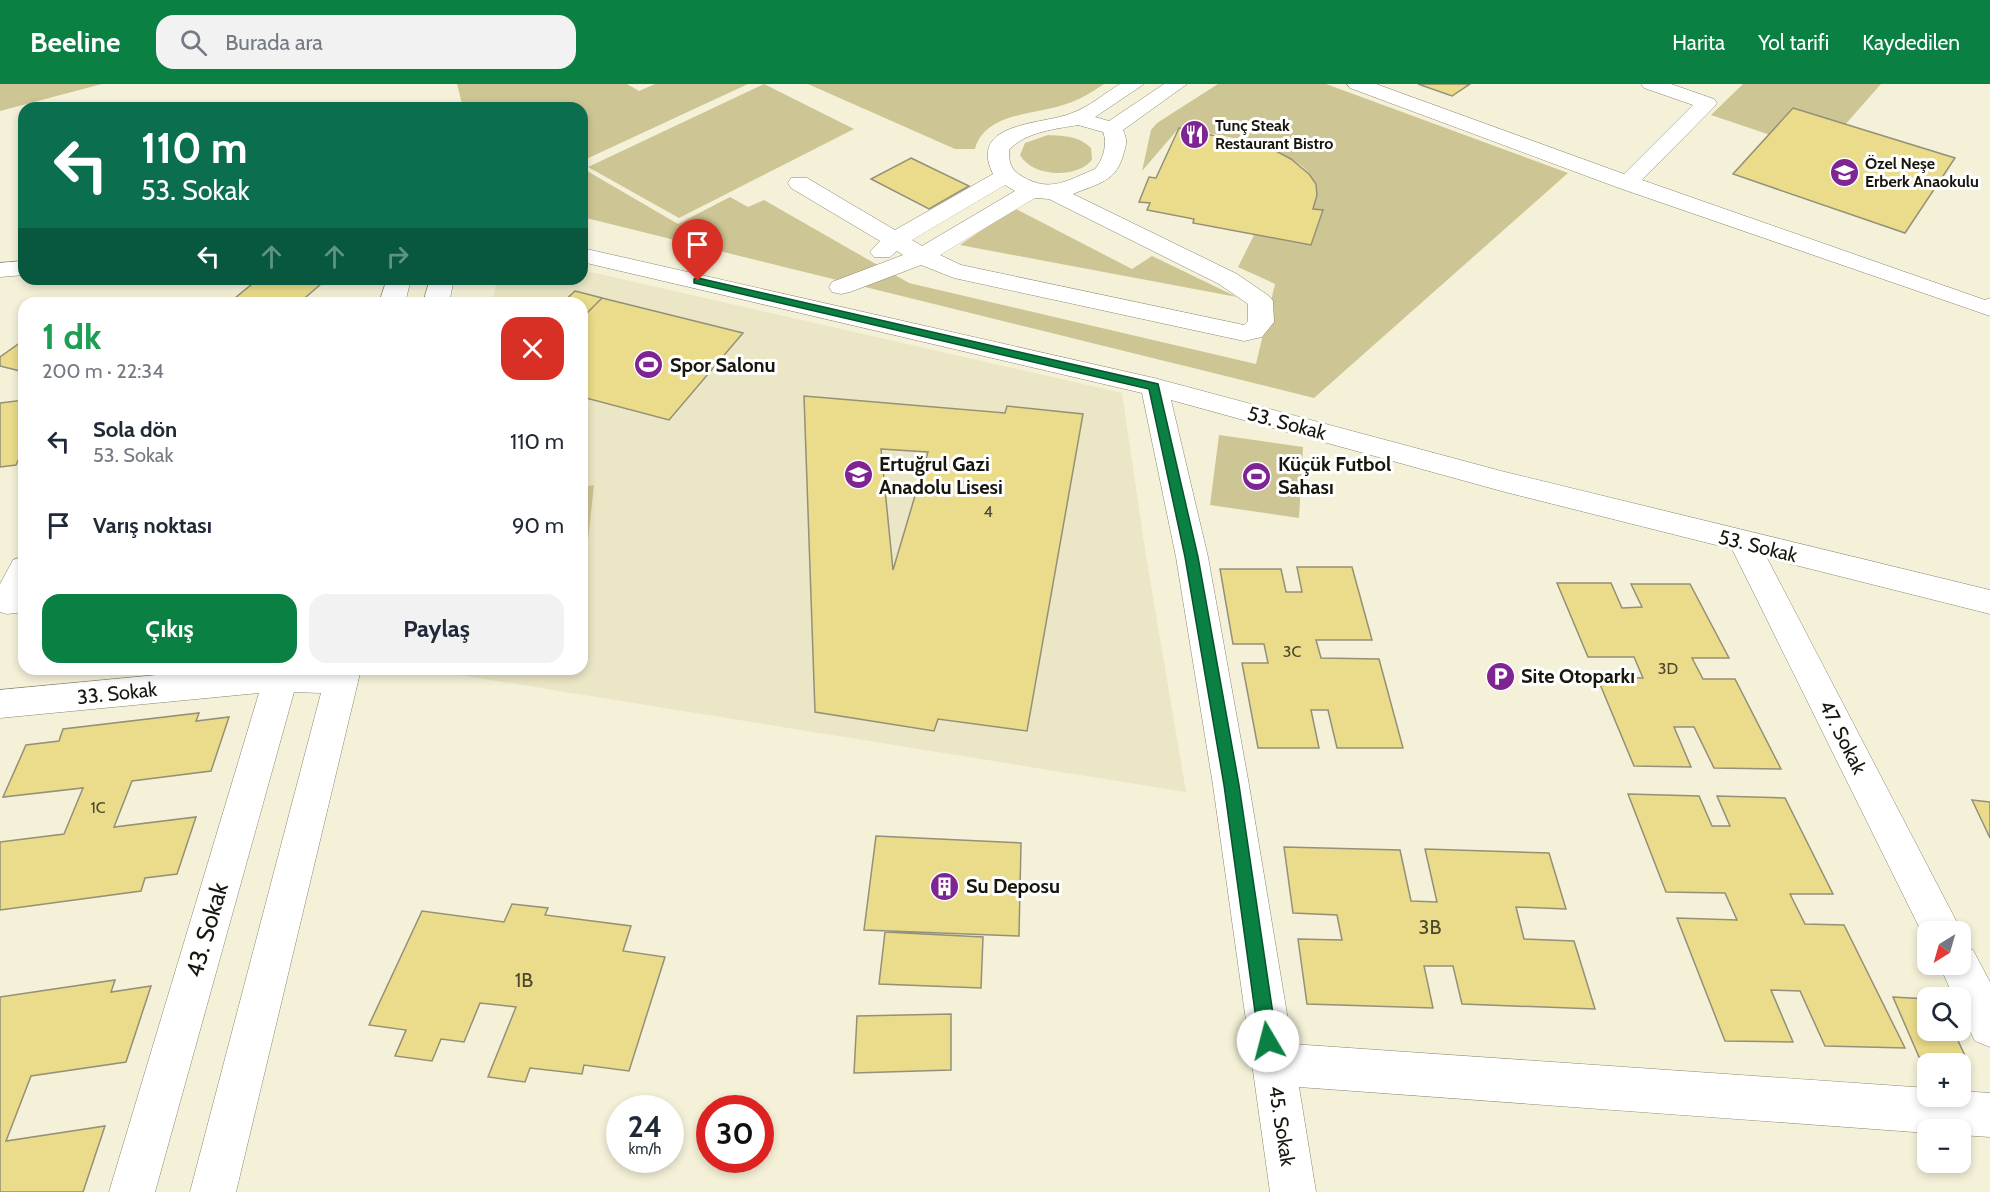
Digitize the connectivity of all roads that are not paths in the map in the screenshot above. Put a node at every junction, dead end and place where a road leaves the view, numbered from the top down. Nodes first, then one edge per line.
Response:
1 (1134, 84) edge
2 (1177, 84) edge
3 (1651, 84) edge
4 (1370, 86) edge
5 (1078, 119) junction
6 (1112, 128) junction
7 (1005, 176) junction
8 (799, 183) dead end
9 (1627, 183) junction
10 (1042, 192) junction
11 (896, 240) junction
12 (588, 256) edge
13 (922, 256) junction
14 (18, 268) edge
15 (0, 270) edge
16 (841, 287) junction
17 (1990, 306) edge
18 (813, 308) junction
19 (1154, 387) junction
20 (1744, 543) junction
21 (18, 581) edge
22 (18, 601) edge
23 (1990, 602) edge
24 (258, 675) edge
25 (267, 675) edge
26 (343, 675) edge
27 (0, 704) edge
28 (1936, 921) edge
29 (1964, 975) edge
30 (1990, 1026) edge
31 (1272, 1064) junction
32 (1990, 1115) edge
33 (132, 1192) edge
34 (213, 1192) edge
35 (1293, 1192) edge

1 - 5 street
2 - 6 street
3 - 9 street
4 - 9 street
5 - 6 street
5 - 7 street
6 - 10 street
7 - 10 street
7 - 11 street
8 - 11 street
9 - 17 street
10 - 13 street
10 - 13 street
11 - 13 street
11 - 16 street
12 - 18 street, 53. Sokak
13 - 16 street
14 - 15 street
16 - 18 street
18 - 19 street, 53. Sokak
19 - 20 street, 53. Sokak
19 - 31 street, 45. Sokak
20 - 23 street, 53. Sokak
20 - 28 street, 47. Sokak
21 - 22 street
24 - 27 street, 33. Sokak
25 - 33 street, 43. Sokak
26 - 34 street
29 - 30 street
31 - 32 street
31 - 35 street, 45. Sokak

